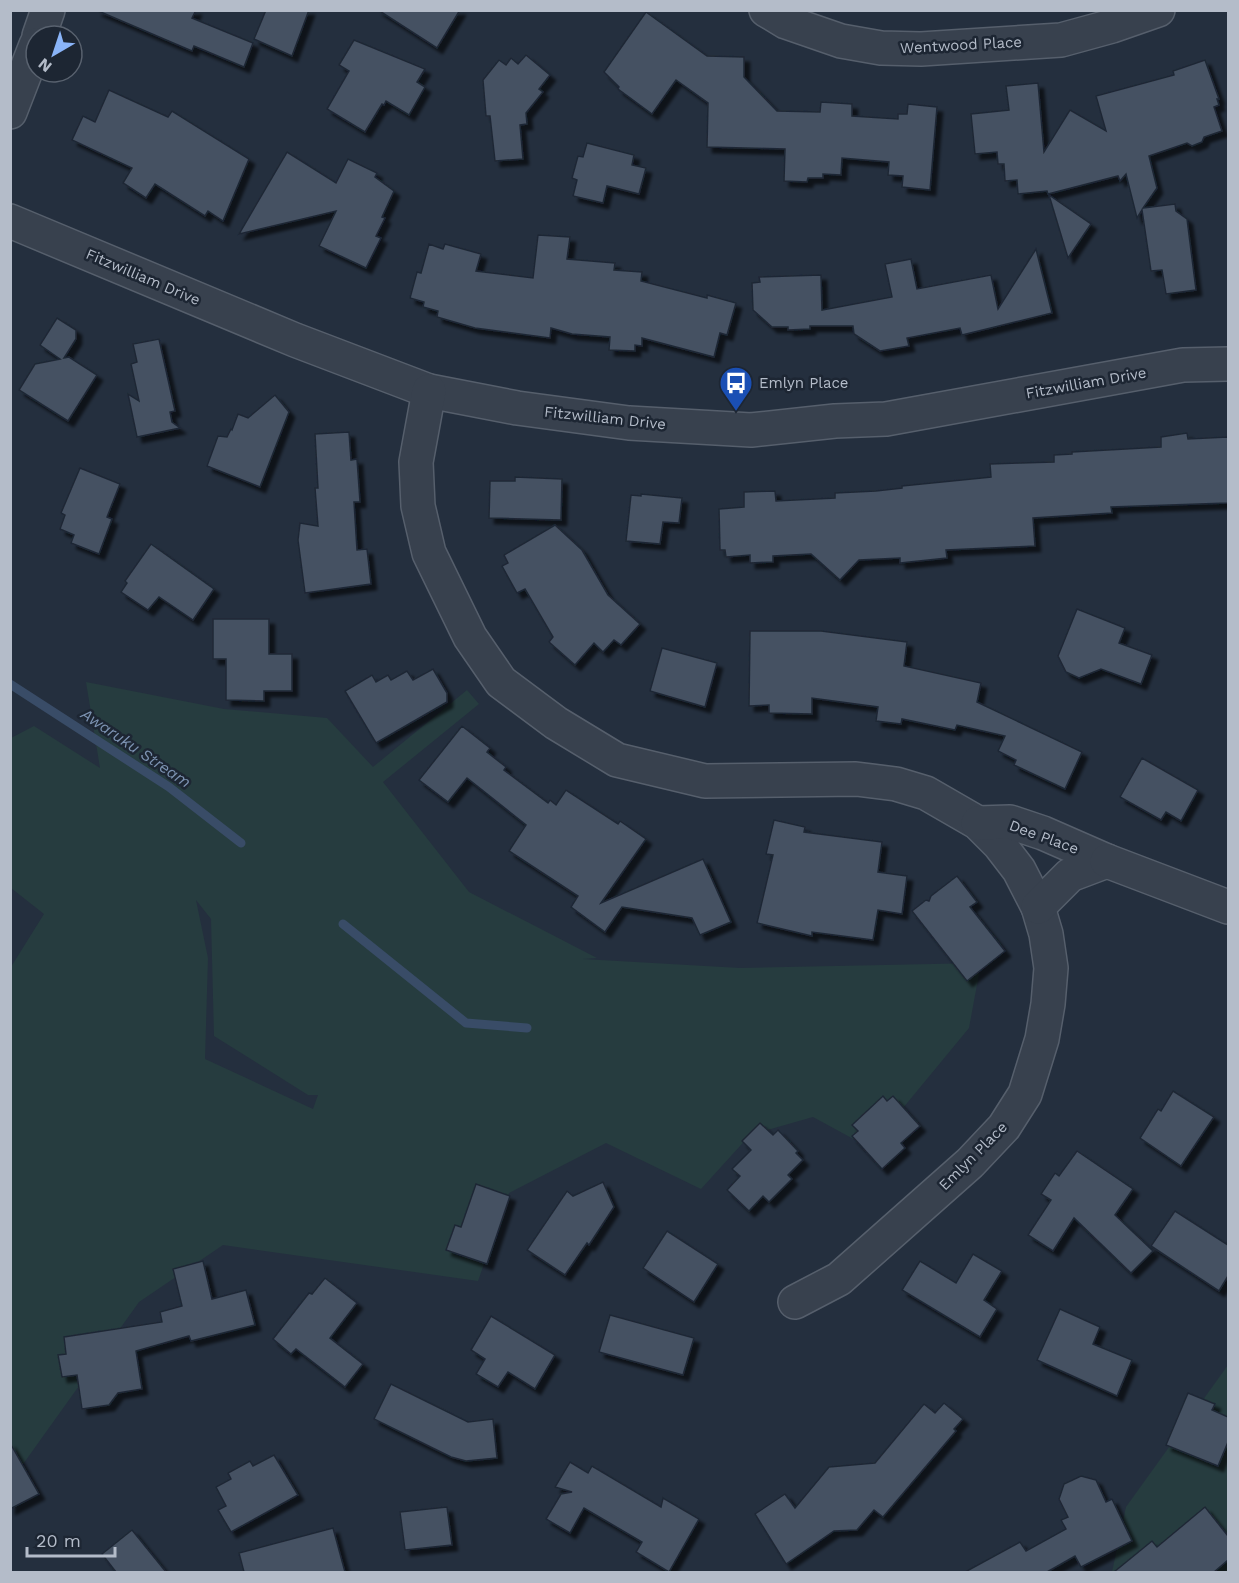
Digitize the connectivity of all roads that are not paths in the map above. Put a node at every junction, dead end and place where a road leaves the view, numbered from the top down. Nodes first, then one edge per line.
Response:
1 (766, 10) edge
2 (1158, 10) edge
3 (24, 76) edge
4 (10, 112) edge
5 (10, 221) edge
6 (1228, 364) edge
7 (429, 391) junction
8 (978, 823) junction
9 (1107, 861) junction
10 (1038, 907) junction
11 (1228, 907) edge
12 (795, 1302) dead end

1 - 2 street, Wentwood Place
3 - 4 street
5 - 7 street, Fitzwilliam Drive
6 - 7 street, Fitzwilliam Drive
7 - 8 street, Emlyn Place
8 - 9 street, Dee Place
8 - 10 street, Emlyn Place
9 - 10 street, Dee Place
9 - 11 street, Dee Place
10 - 12 street, Emlyn Place

